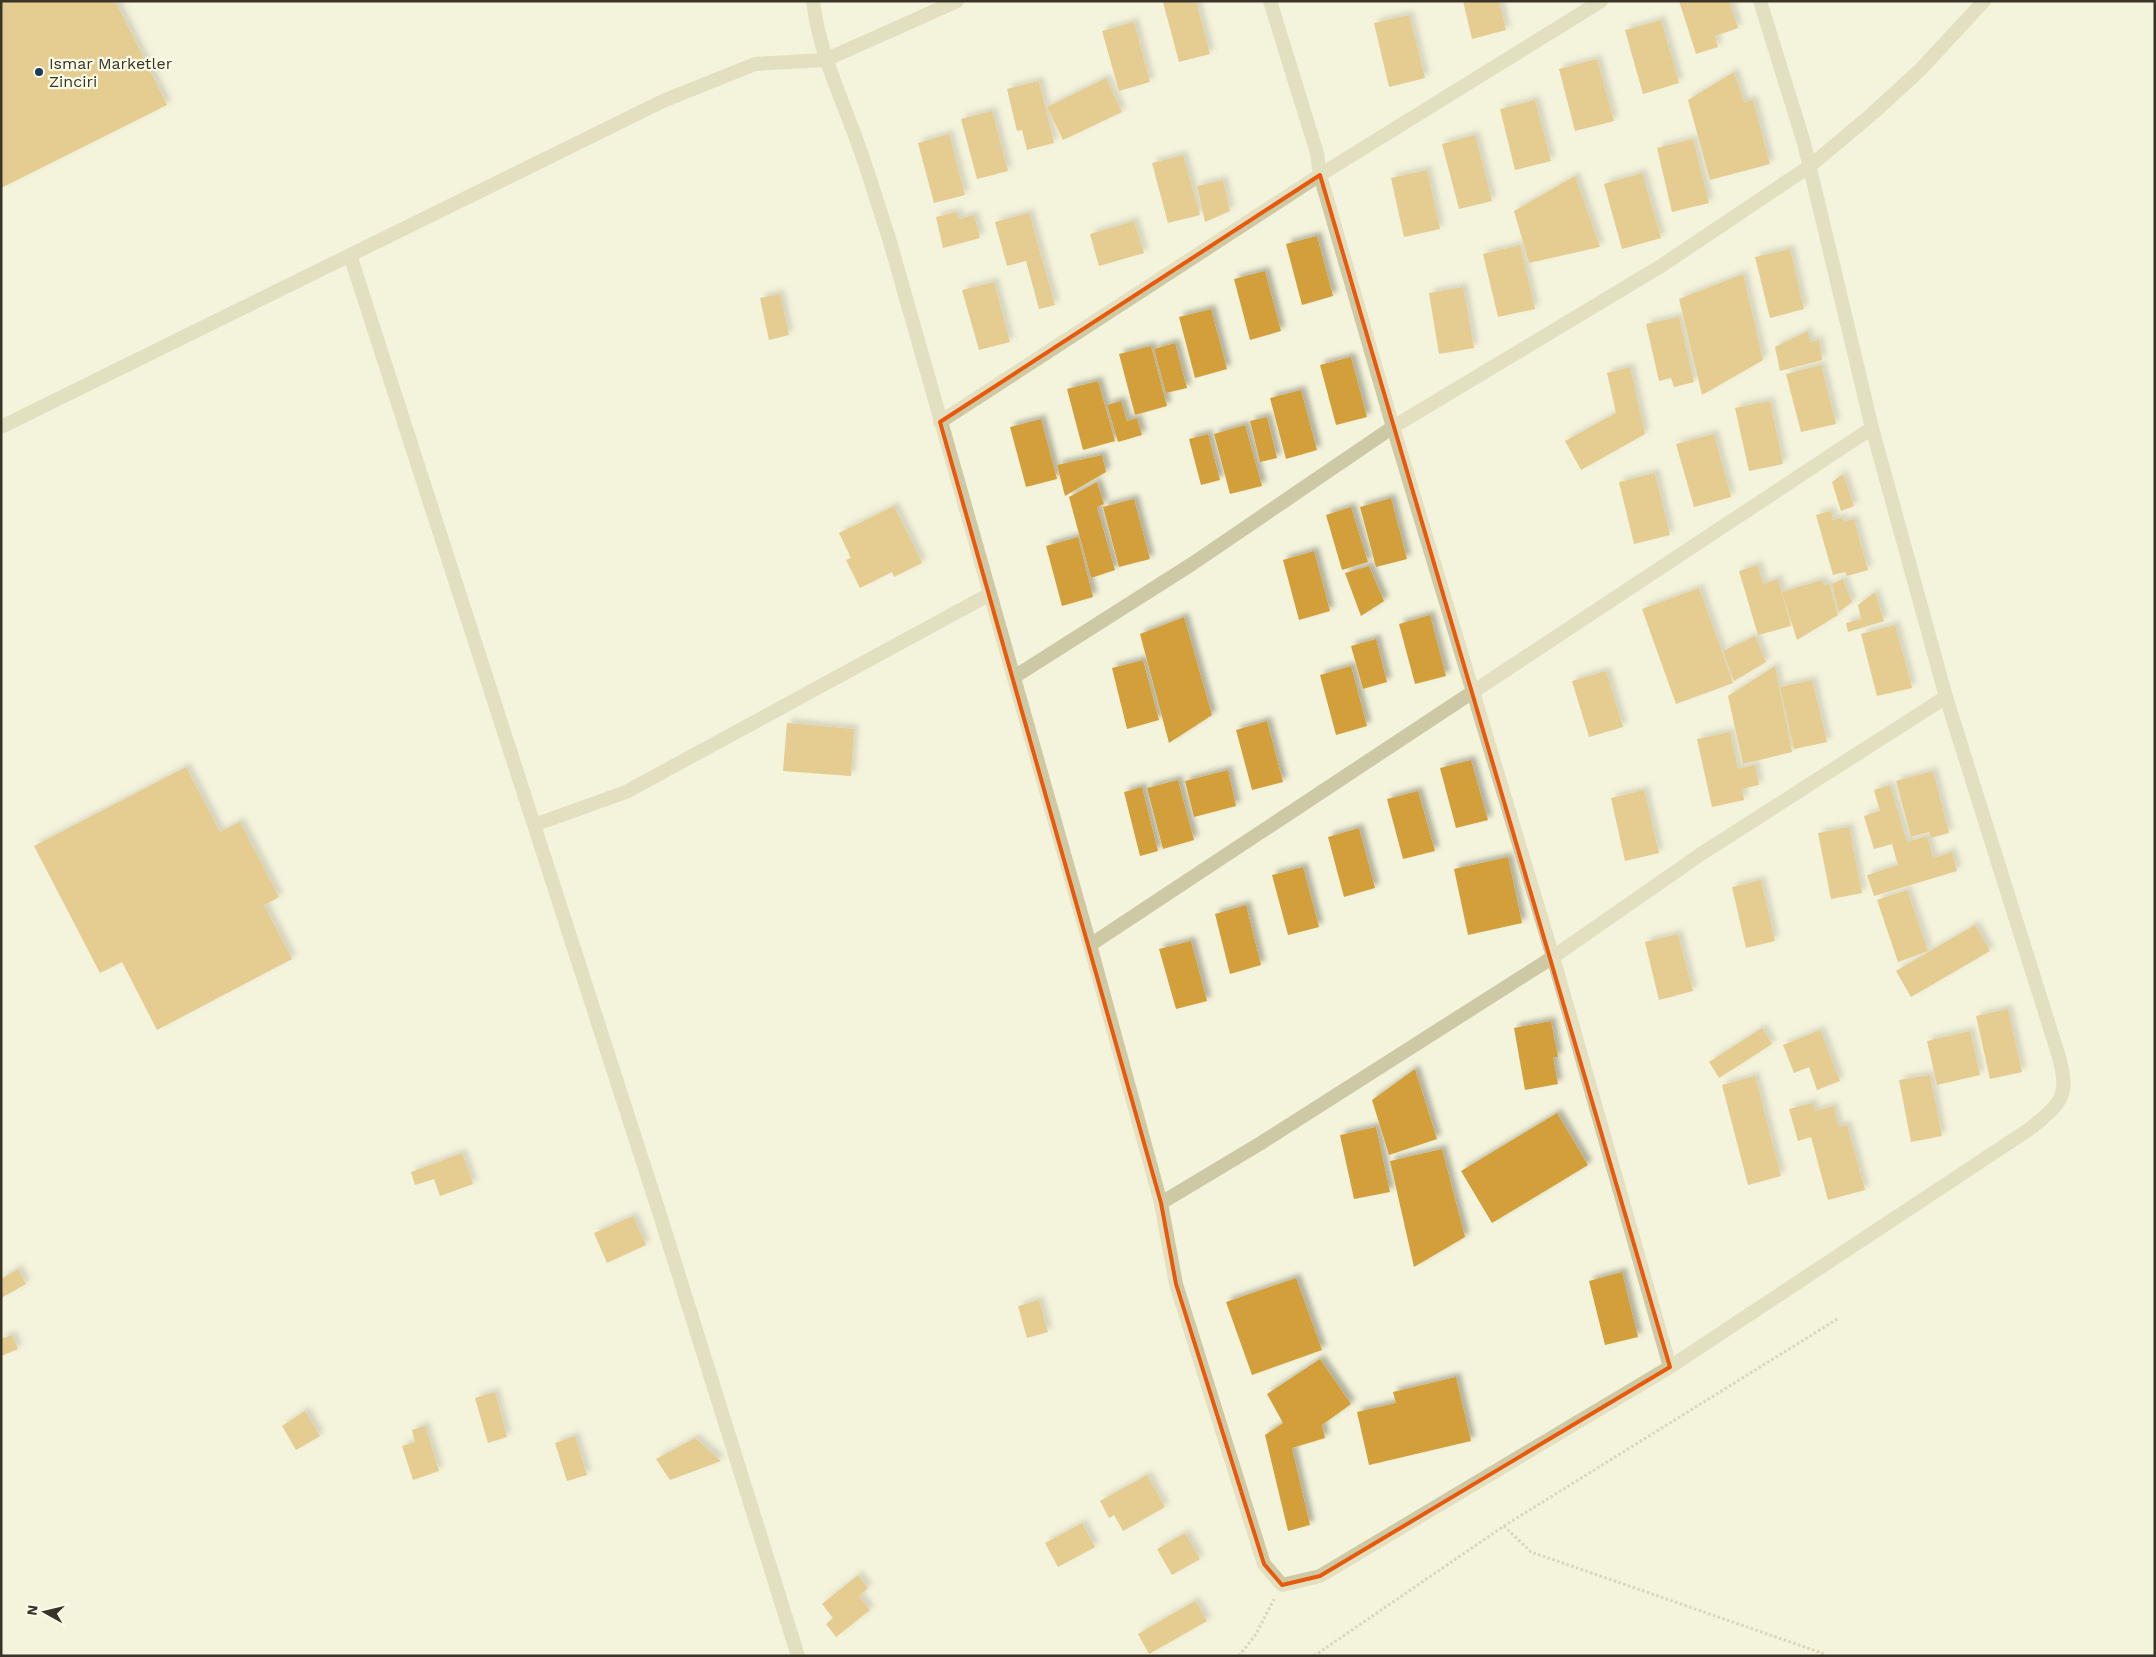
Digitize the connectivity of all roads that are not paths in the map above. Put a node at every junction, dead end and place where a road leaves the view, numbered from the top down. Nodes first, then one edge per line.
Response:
1 (814, 1) edge
2 (957, 1) edge
3 (1270, 1) edge
4 (1600, 1) edge
5 (1760, 1) edge
6 (1984, 1) edge
7 (825, 60) junction
8 (1810, 166) junction
9 (1320, 175) junction
10 (350, 255) junction
11 (940, 422) junction
12 (1393, 427) junction
13 (1, 428) edge
14 (1872, 428) junction
15 (990, 594) junction
16 (1014, 677) junction
17 (1472, 693) junction
18 (1946, 697) junction
19 (534, 825) junction
20 (1090, 946) junction
21 (1553, 957) junction
22 (1161, 1203) junction
23 (1670, 1367) junction
24 (798, 1656) edge

1 - 7 street
2 - 7 street
3 - 9 street
4 - 9 street
5 - 8 street
6 - 8 street
7 - 10 street
7 - 11 street
8 - 12 street
8 - 14 street
9 - 11 street
9 - 12 street
10 - 13 street
10 - 19 street
11 - 15 street
12 - 16 street
12 - 17 street
14 - 17 street
14 - 18 street
15 - 16 street
15 - 19 street
16 - 20 street
17 - 20 street
17 - 21 street
18 - 21 street
18 - 23 street
19 - 24 street
20 - 22 street
21 - 22 street
21 - 23 street
22 - 23 street

